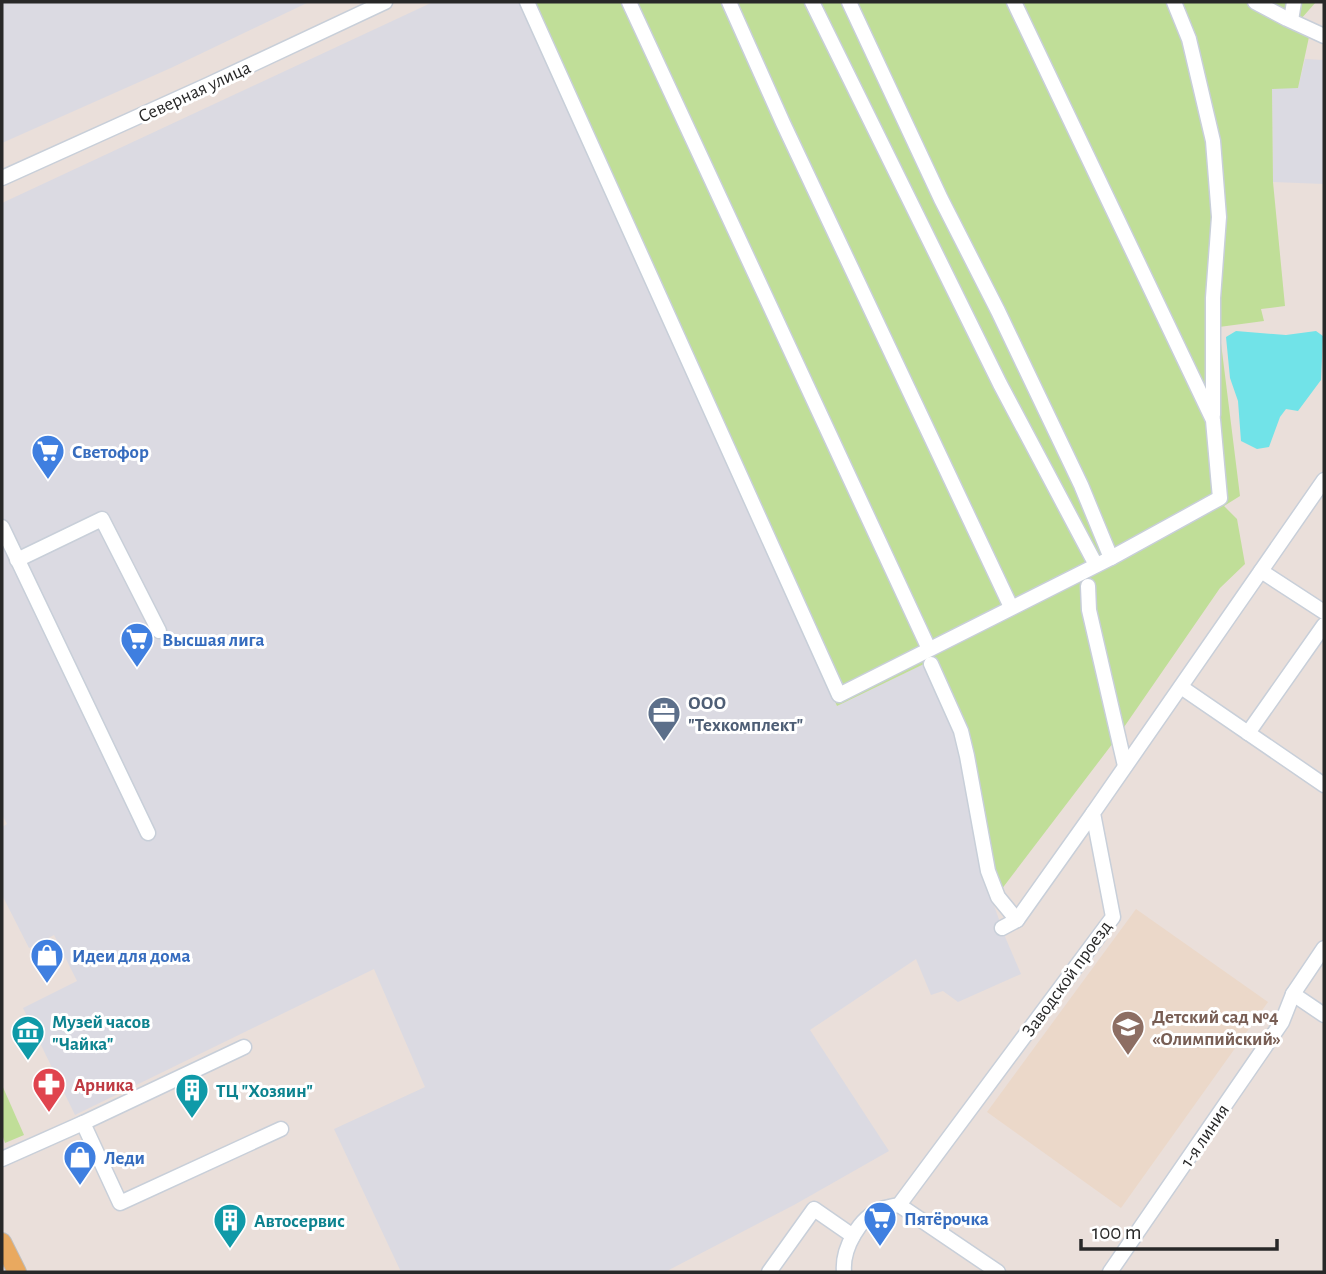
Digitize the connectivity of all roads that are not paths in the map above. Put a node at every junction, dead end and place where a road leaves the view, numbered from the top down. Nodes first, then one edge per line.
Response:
1 (386, 2) edge
2 (527, 2) edge
3 (629, 2) edge
4 (729, 2) edge
5 (812, 2) edge
6 (849, 2) edge
7 (1014, 2) edge
8 (1174, 2) edge
9 (1255, 2) edge
10 (1294, 2) edge
11 (1291, 20) junction
12 (1324, 36) edge
13 (2, 178) edge
14 (1213, 420) junction
15 (1324, 480) edge
16 (2, 527) edge
17 (1111, 558) junction
18 (17, 560) junction
19 (1096, 565) junction
20 (1261, 571) junction
21 (1088, 586) dead end
22 (1011, 607) junction
23 (1324, 612) edge
24 (1324, 625) edge
25 (159, 631) dead end
26 (930, 656) junction
27 (1181, 687) junction
28 (1248, 733) junction
29 (1125, 766) junction
30 (1324, 785) edge
31 (1093, 813) junction
32 (148, 832) dead end
33 (1017, 920) junction
34 (1002, 928) dead end
35 (1324, 948) edge
36 (1293, 994) junction
37 (1324, 1015) edge
38 (244, 1047) dead end
39 (83, 1124) junction
40 (281, 1129) dead end
41 (2, 1159) edge
42 (899, 1205) junction
43 (853, 1236) junction
44 (2, 1242) edge
45 (17, 1272) edge
46 (769, 1272) edge
47 (844, 1272) edge
48 (998, 1272) edge
49 (1110, 1272) edge

1 - 13 street, Северная улица
2 - 26 street
3 - 26 street
4 - 22 street
5 - 19 street
6 - 17 street
7 - 14 street
8 - 14 street
9 - 11 street
10 - 11 street
11 - 12 street
14 - 17 street
15 - 20 street
16 - 18 street
17 - 19 street
18 - 25 street
18 - 32 street
19 - 22 street
20 - 23 street
20 - 27 street
21 - 29 street
22 - 26 street
24 - 28 street
26 - 33 street
27 - 28 street
27 - 29 street
28 - 30 street
29 - 31 street
31 - 33 street
31 - 42 street, Заводской проезд
33 - 34 street
35 - 36 street, 1-я линия
36 - 37 street
36 - 49 street, 1-я линия
38 - 39 street
39 - 40 street
39 - 41 street
42 - 43 street
42 - 48 street
43 - 46 street
43 - 47 street
44 - 45 main road

